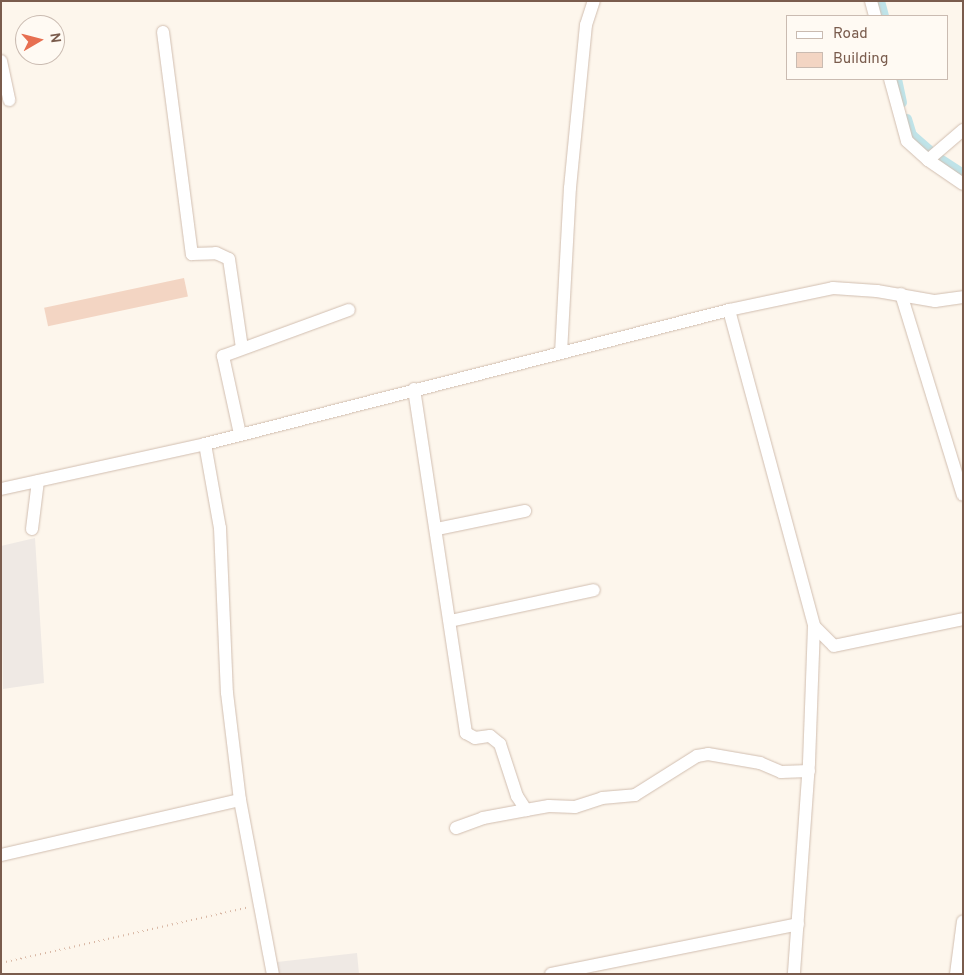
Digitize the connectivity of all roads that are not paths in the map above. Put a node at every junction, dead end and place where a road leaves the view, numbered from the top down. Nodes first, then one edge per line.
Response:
1 (594, 1) edge
2 (871, 1) edge
3 (875, 15) edge
4 (164, 32) dead end
5 (1, 61) edge
6 (890, 80) edge
7 (9, 100) dead end
8 (963, 130) edge
9 (928, 160) junction
10 (963, 184) edge
11 (902, 294) junction
12 (963, 297) edge
13 (349, 310) dead end
14 (729, 310) junction
15 (242, 348) junction
16 (561, 353) junction
17 (414, 389) junction
18 (240, 434) junction
19 (205, 444) junction
20 (38, 481) junction
21 (1, 489) edge
22 (963, 495) edge
23 (525, 511) dead end
24 (32, 529) dead end
25 (437, 529) junction
26 (594, 590) dead end
27 (963, 618) edge
28 (450, 621) junction
29 (814, 626) junction
30 (809, 771) junction
31 (240, 800) junction
32 (526, 810) junction
33 (456, 828) dead end
34 (1, 855) edge
35 (963, 921) edge
36 (798, 924) junction
37 (273, 974) edge
38 (551, 974) edge
39 (794, 974) edge
40 (956, 974) edge

1 - 16 street
2 - 3 street
4 - 15 street
5 - 7 street
6 - 9 street
8 - 9 street
9 - 10 street
11 - 12 street
11 - 14 street
11 - 22 street
13 - 15 street
14 - 16 street
14 - 29 street
15 - 18 street
16 - 17 street
17 - 18 street
17 - 25 street
18 - 19 street
19 - 20 street
19 - 31 street
20 - 21 street
20 - 24 street
23 - 25 street
25 - 28 street
26 - 28 street
27 - 29 street
28 - 32 street
29 - 30 street
30 - 32 street
30 - 36 street
31 - 34 street
31 - 37 street
32 - 33 street
35 - 40 street
36 - 38 street
36 - 39 street

